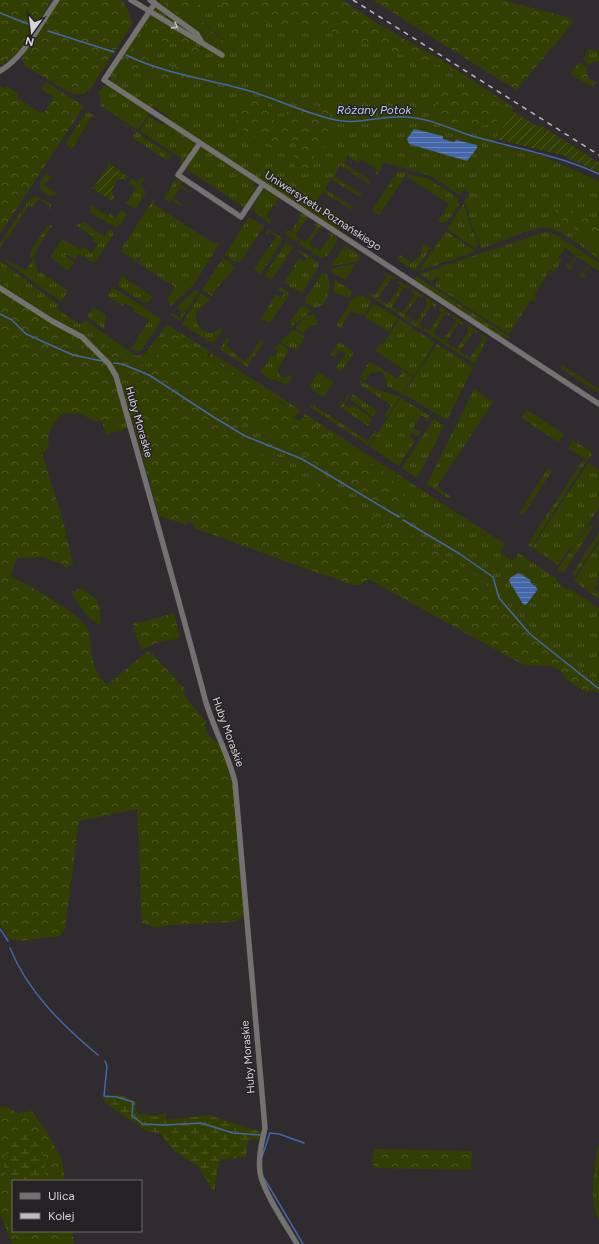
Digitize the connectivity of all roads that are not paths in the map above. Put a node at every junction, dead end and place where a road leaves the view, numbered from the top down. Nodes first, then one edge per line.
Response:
1 (54, 0) edge
2 (57, 0) edge
3 (131, 0) edge
4 (152, 2) edge
5 (50, 10) junction
6 (149, 12) junction
7 (201, 41) junction
8 (222, 55) dead end
9 (0, 71) edge
10 (200, 143) junction
11 (262, 184) junction
12 (0, 288) edge
13 (599, 404) edge
14 (297, 1244) edge

1 - 5 street
2 - 5 street
3 - 6 street, Uniwersytetu Poznańskiego
4 - 6 street, Uniwersytetu Poznańskiego
4 - 7 street, Uniwersytetu Poznańskiego
5 - 9 street
6 -> 7 street, Uniwersytetu Poznańskiego
6 - 10 street, Uniwersytetu Poznańskiego
7 - 8 street, Uniwersytetu Poznańskiego
10 - 11 street, Uniwersytetu Poznańskiego
10 - 11 street
11 - 13 street, Uniwersytetu Poznańskiego
12 - 14 street, Huby Moraskie

